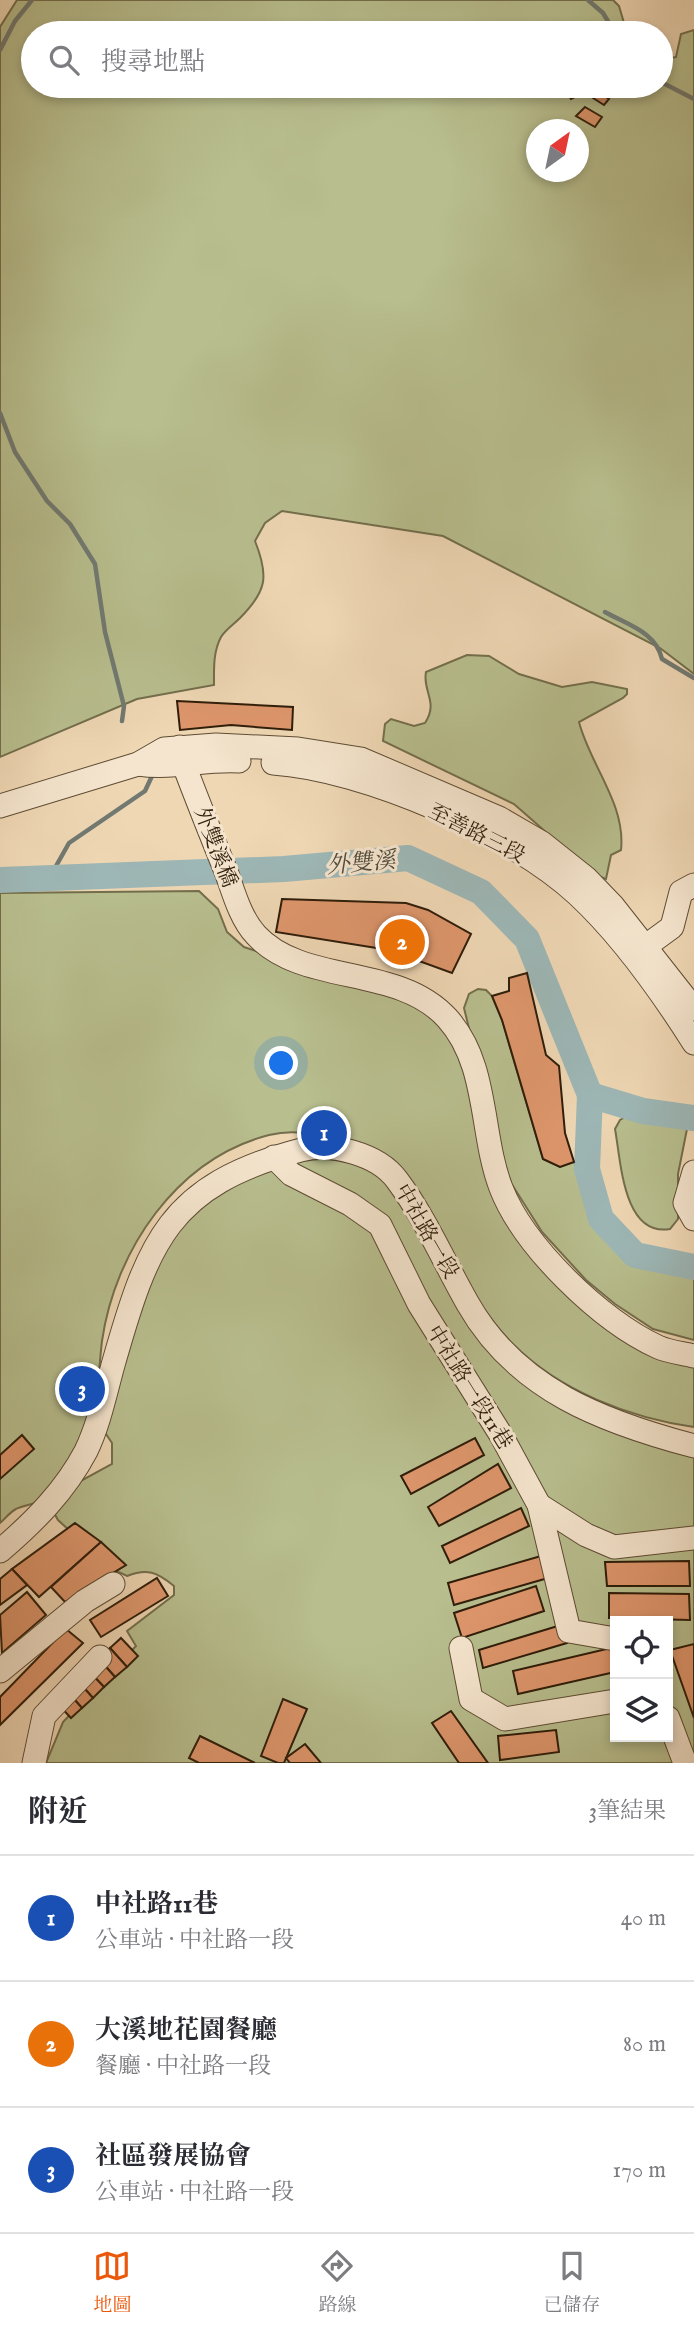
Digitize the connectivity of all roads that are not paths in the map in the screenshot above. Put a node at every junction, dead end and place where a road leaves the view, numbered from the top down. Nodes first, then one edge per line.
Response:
1 (185, 765) junction
2 (0, 806) edge
3 (694, 885) edge
4 (646, 946) junction
5 (694, 1009) edge
6 (694, 1043) edge
7 (274, 1157) junction
8 (694, 1172) edge
9 (694, 1219) edge
10 (694, 1356) edge
11 (694, 1446) edge
12 (539, 1505) junction
13 (694, 1538) edge
14 (2, 1545) edge
15 (113, 1584) dead end
16 (610, 1638) edge
17 (461, 1648) dead end
18 (100, 1657) dead end
19 (0, 1671) edge
20 (610, 1702) edge
21 (673, 1731) edge
22 (34, 1763) edge
23 (685, 1763) edge

1 - 2 street
1 - 4 street, 至善路三段
1 - 6 street, 至善路三段
1 - 10 street, 外雙溪橋
3 - 4 street
4 - 5 street, 至善路三段
7 - 11 street, 中社路一段
7 - 12 street, 中社路一段11巷
7 - 14 street, 中社路一段
8 - 9 street
12 - 13 street
12 - 16 street, 中社路一段11巷
15 - 19 street
17 - 20 street
18 - 22 street
21 - 23 street

